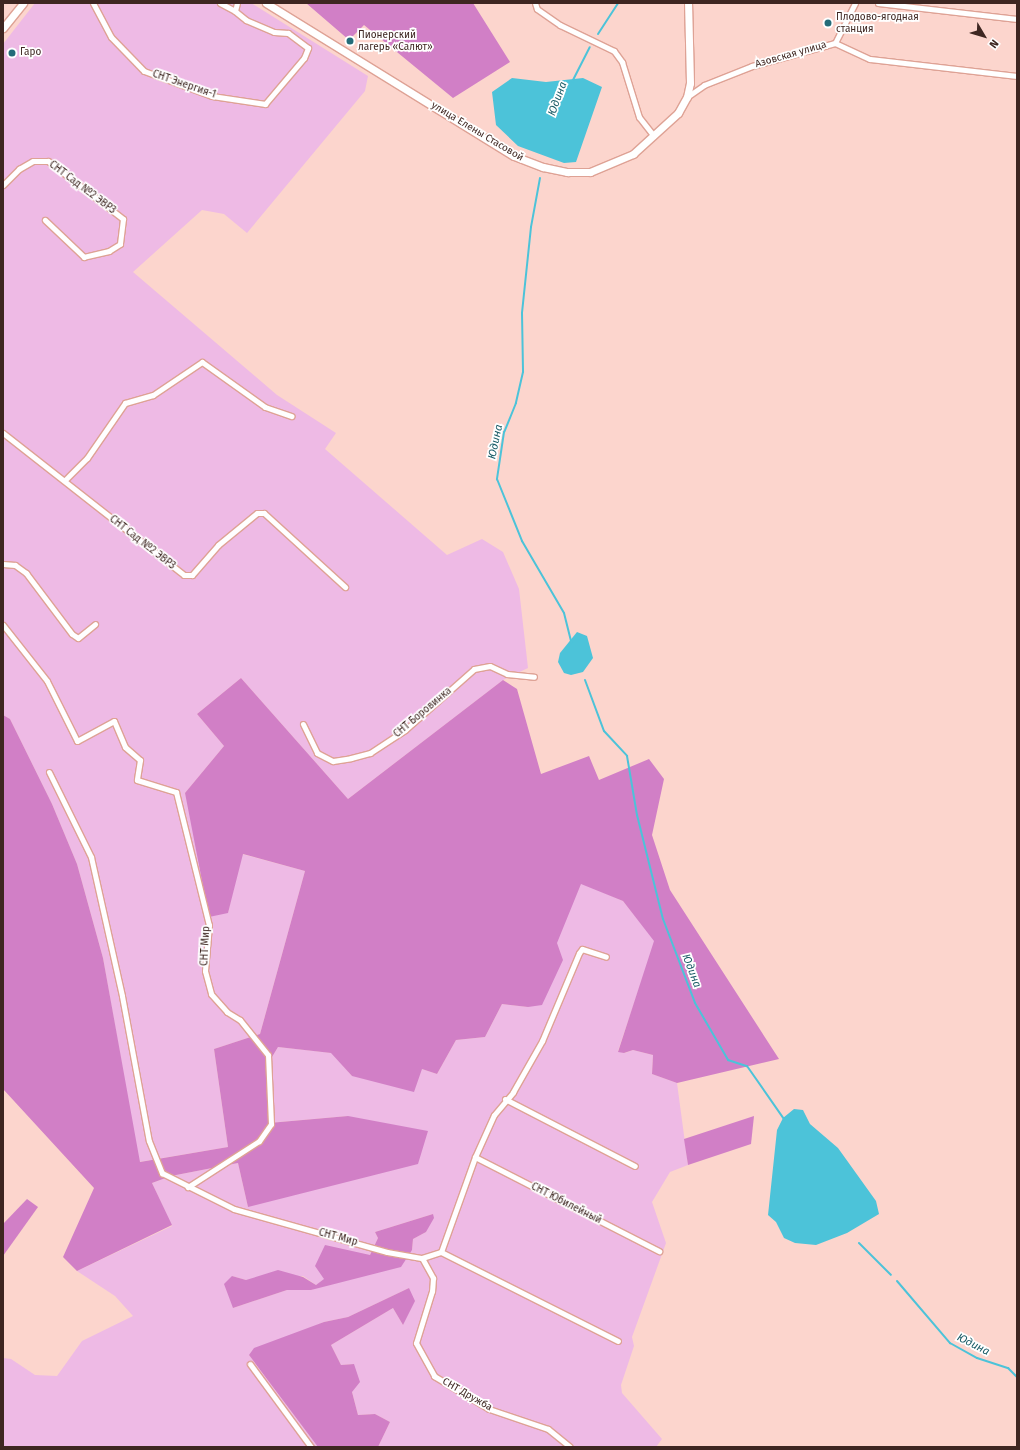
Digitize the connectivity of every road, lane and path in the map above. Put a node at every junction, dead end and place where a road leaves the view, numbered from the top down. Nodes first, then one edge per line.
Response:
1 (23, 3) edge
2 (93, 3) edge
3 (220, 3) edge
4 (237, 3) edge
5 (266, 3) edge
6 (535, 3) edge
7 (688, 3) edge
8 (855, 3) edge
9 (878, 3) edge
10 (235, 11) junction
11 (1017, 19) edge
12 (3, 28) edge
13 (835, 42) junction
14 (1017, 76) edge
15 (687, 97) junction
16 (654, 136) junction
17 (3, 185) edge
18 (45, 220) dead end
19 (291, 416) dead end
20 (3, 433) edge
21 (65, 480) junction
22 (3, 564) edge
23 (345, 587) dead end
24 (96, 624) dead end
25 (3, 625) edge
26 (534, 677) dead end
27 (303, 724) dead end
28 (49, 772) dead end
29 (606, 957) dead end
30 (505, 1099) junction
31 (475, 1157) junction
32 (635, 1166) dead end
33 (188, 1187) junction
34 (658, 1251) dead end
35 (441, 1252) junction
36 (422, 1258) junction
37 (618, 1342) dead end
38 (250, 1364) dead end
39 (311, 1447) edge
40 (570, 1447) edge

1 - 12 main road
2 - 10 street, СНТ Энергия-1
3 - 10 street
4 - 10 street
5 - 16 main road, улица Елены Стасовой
6 - 16 street
7 - 15 main road, улица Елены Стасовой
8 - 13 street
9 - 11 street
13 - 14 street, Азовская улица
13 - 15 street, Азовская улица
15 - 16 main road, улица Елены Стасовой
17 - 18 street, СНТ Сад №2 ЭВРЗ
19 - 21 street
20 - 21 street, СНТ Сад №2 ЭВРЗ
21 - 23 street, СНТ Сад №2 ЭВРЗ
22 - 24 street
25 - 33 street, СНТ Мир
26 - 27 street, СНТ Боровинка
28 - 33 street, СНТ Мир
29 - 30 street
30 - 31 street
30 - 32 street
31 - 34 street, СНТ Юбилейный
31 - 35 street
33 - 36 street, СНТ Мир
35 - 36 street
35 - 37 street
36 - 40 street, СНТ Дружба
38 - 39 street

